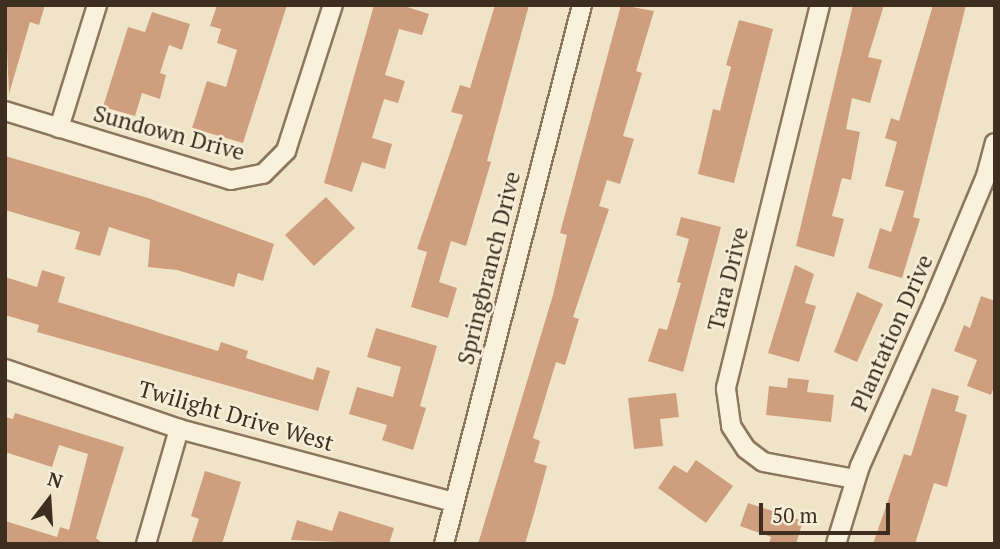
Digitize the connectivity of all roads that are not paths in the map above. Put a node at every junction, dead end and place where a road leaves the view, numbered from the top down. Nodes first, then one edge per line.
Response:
1 (97, 5) edge
2 (333, 5) edge
3 (582, 5) edge
4 (820, 5) edge
5 (5, 111) edge
6 (59, 128) junction
7 (995, 143) edge
8 (5, 369) edge
9 (178, 429) junction
10 (855, 479) junction
11 (454, 502) junction
12 (146, 544) edge
13 (444, 544) edge
14 (836, 544) edge

1 - 6 street
2 - 6 street, Sundown Drive
3 - 11 street, Springbranch Drive
4 - 10 street, Tara Drive
5 - 6 street, Sundown Drive
7 - 10 street, Plantation Drive
8 - 9 street, Twilight Drive West
9 - 11 street, Twilight Drive West
9 - 12 street
10 - 14 street, Plantation Drive
11 - 13 street, Springbranch Drive

